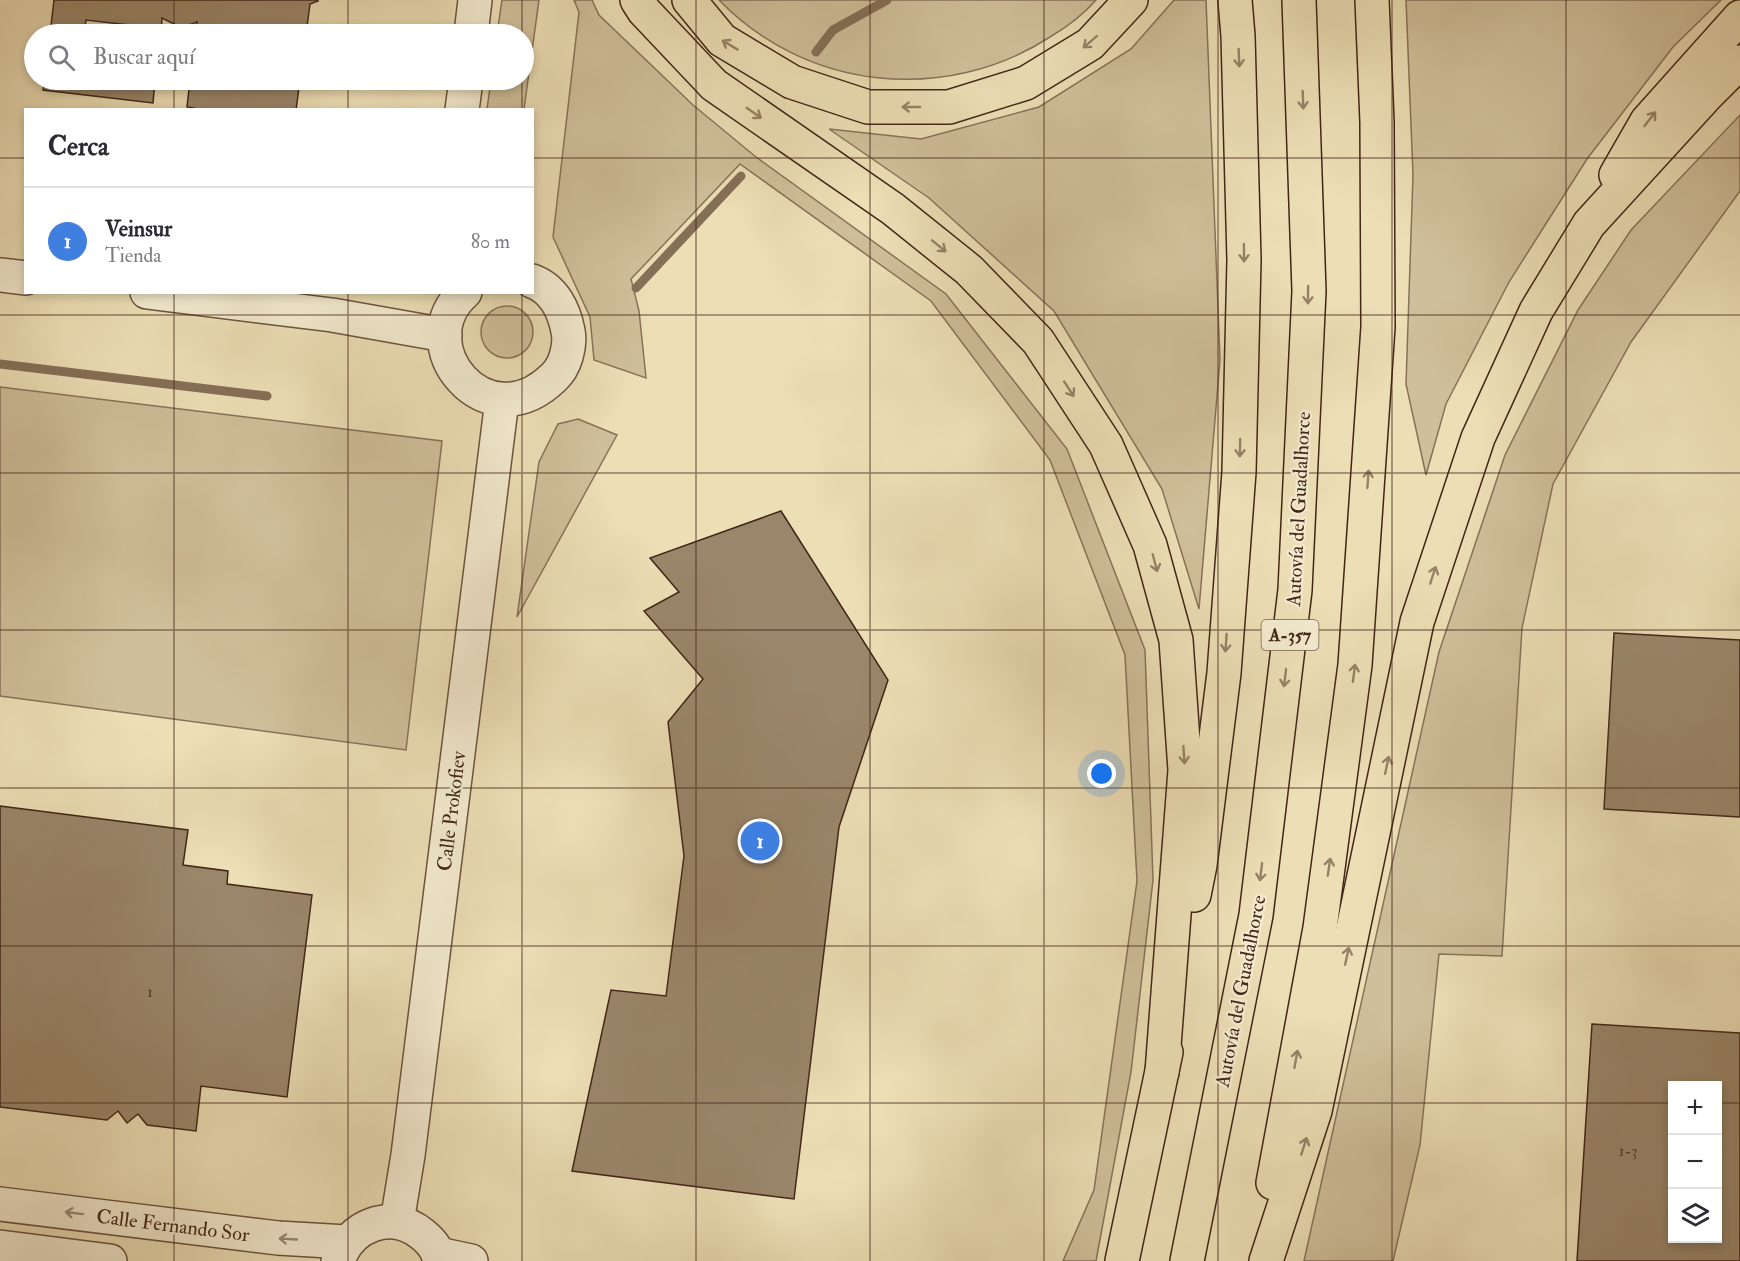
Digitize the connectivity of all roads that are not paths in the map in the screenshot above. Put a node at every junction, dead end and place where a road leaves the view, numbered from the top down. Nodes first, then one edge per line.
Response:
1 (475, 0) edge
2 (637, 0) edge
3 (689, 0) edge
4 (1131, 0) edge
5 (1235, 0) edge
6 (1299, 0) edge
7 (1372, 0) edge
8 (1740, 17) edge
9 (472, 24) edge
10 (1740, 62) edge
11 (465, 90) edge
12 (462, 108) edge
13 (1589, 224) junction
14 (0, 275) edge
15 (24, 278) edge
16 (534, 282) edge
17 (163, 294) edge
18 (462, 294) edge
19 (445, 335) junction
20 (502, 400) junction
21 (1162, 1072) junction
22 (0, 1204) edge
23 (397, 1222) junction
24 (0, 1247) edge
25 (342, 1252) edge
26 (439, 1257) edge
27 (110, 1261) edge
28 (471, 1261) edge
29 (1122, 1261) edge
30 (1187, 1261) edge
31 (1259, 1261) edge
32 (1266, 1261) edge

1 - 9 street
2 -> 21 highway
4 -> 3 highway
5 -> 21 highway
6 -> 30 highway, Autovía del Guadalhorce / A-357
31 -> 7 highway
13 -> 8 highway
10 - 13 highway
11 - 12 street
32 -> 13 highway
14 - 15 street
16 - 20 street
17 - 19 street
18 - 19 street
19 - 20 street
20 - 23 street, Calle Prokofiev
21 - 29 highway
25 -> 22 street, Calle Fernando Sor
23 - 25 street
23 - 26 street
24 - 27 street
26 - 28 street

